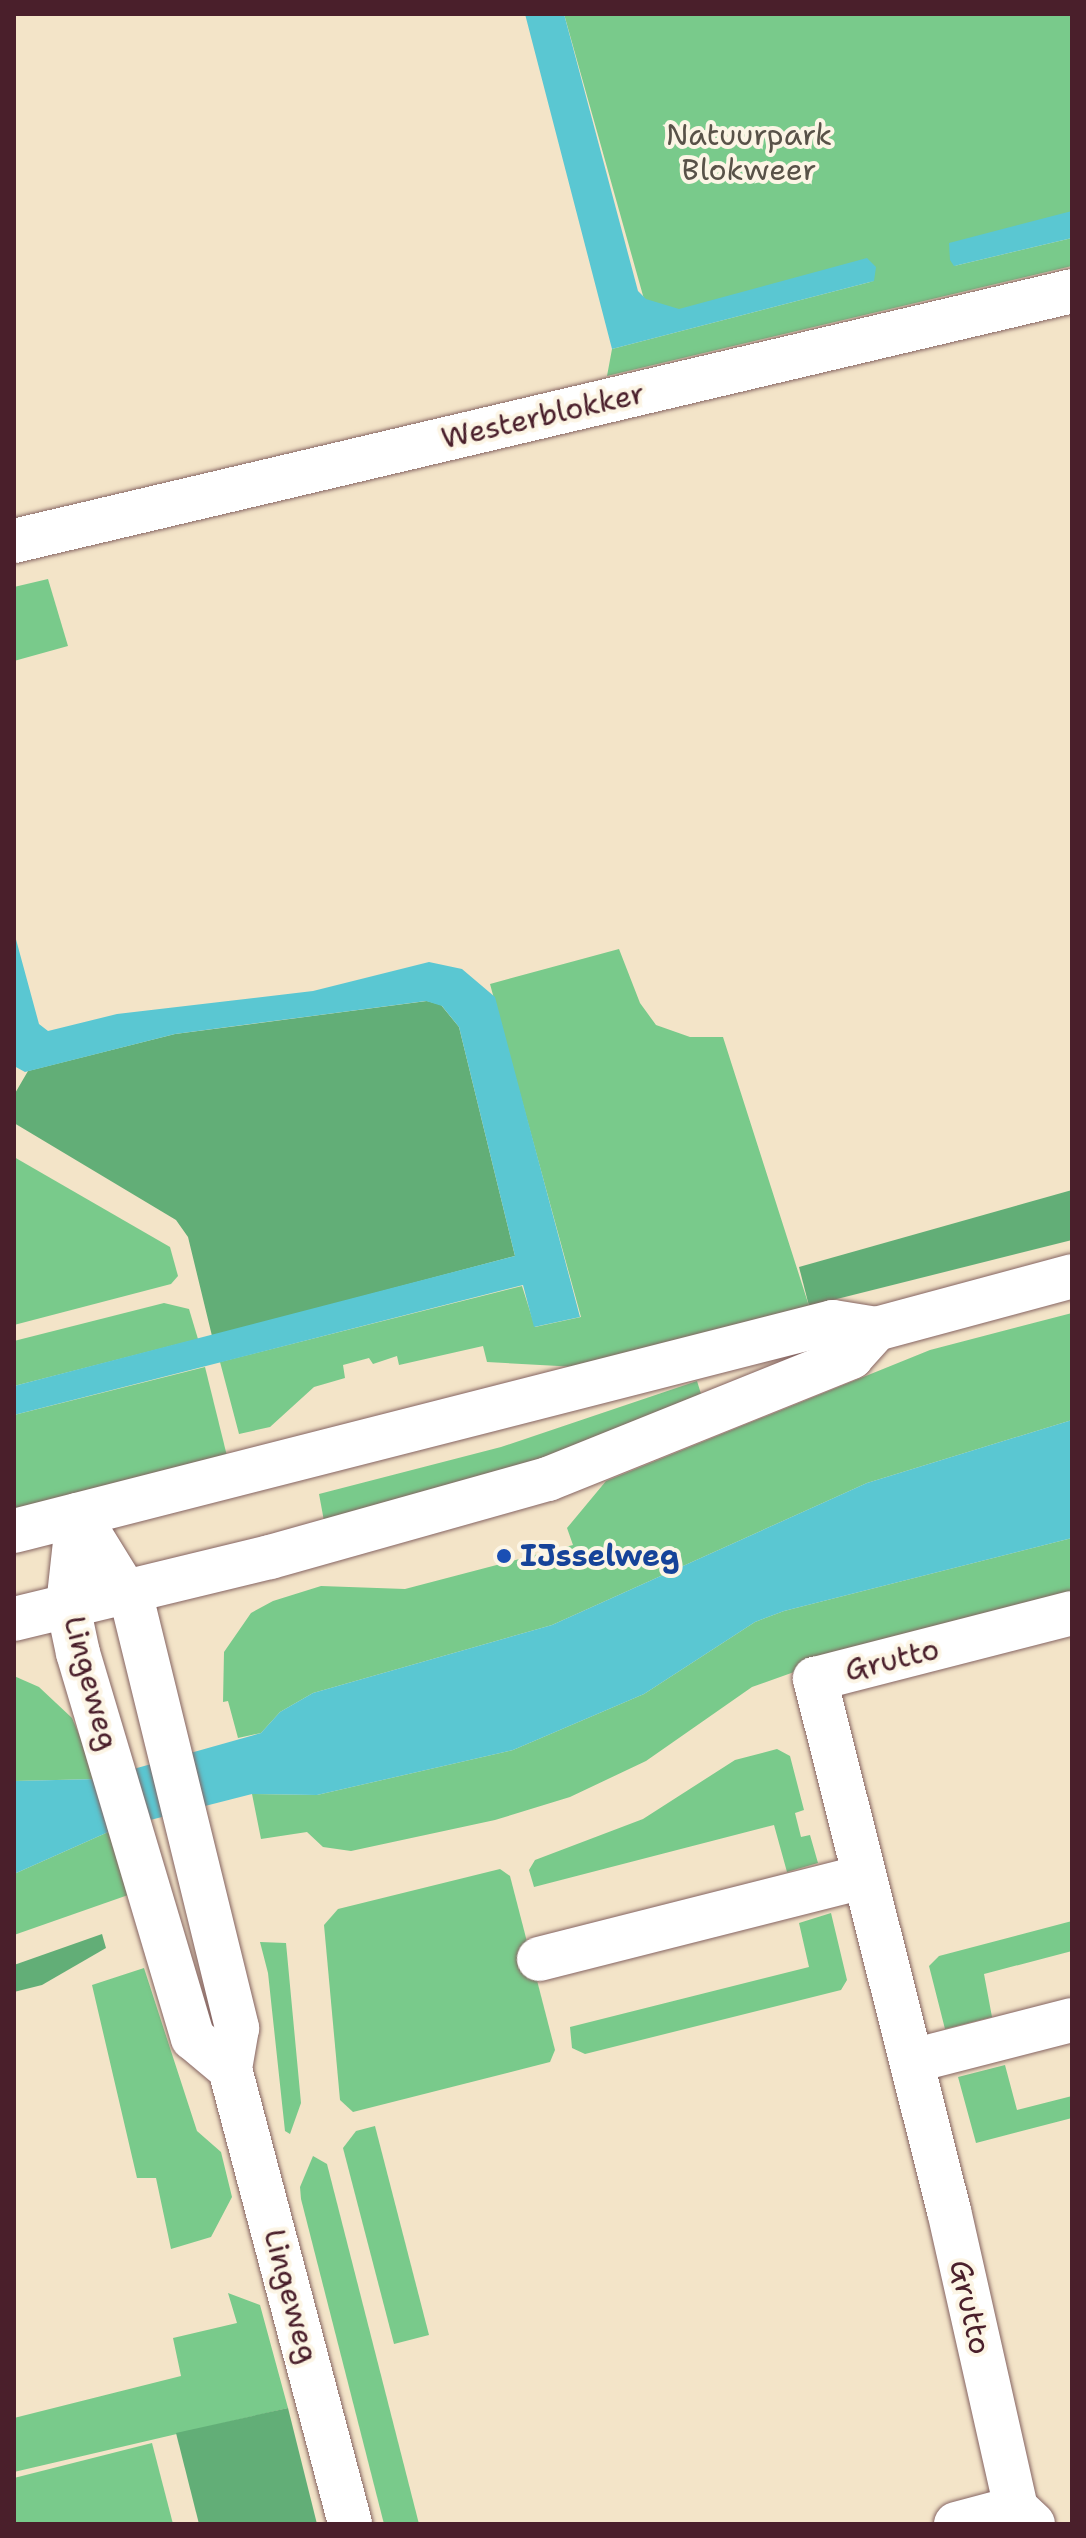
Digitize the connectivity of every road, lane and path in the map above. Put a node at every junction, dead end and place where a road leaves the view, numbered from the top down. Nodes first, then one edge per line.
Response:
1 (1072, 291) edge
2 (14, 541) edge
3 (1072, 1276) edge
4 (876, 1329) junction
5 (78, 1515) junction
6 (14, 1531) edge
7 (129, 1590) junction
8 (68, 1606) junction
9 (1072, 1613) edge
10 (14, 1619) edge
11 (864, 1877) junction
12 (539, 1959) dead end
13 (1072, 2020) edge
14 (912, 2061) junction
15 (230, 2069) junction
16 (1024, 2516) edge
17 (350, 2524) edge
18 (956, 2524) edge

1 - 2 street, Westerblokker
3 - 4 street
4 - 5 street
4 - 7 street
5 - 6 street
5 - 7 street, Lingeweg
5 - 8 street, Lingeweg
7 - 8 street
7 - 15 street, Lingeweg
8 - 10 street
8 - 15 street, Lingeweg
9 - 11 street, Grutto
11 - 12 street
11 - 14 street, Grutto
13 - 14 street
14 - 16 street, Grutto
15 - 17 street, Lingeweg
16 - 18 street, Grutto

